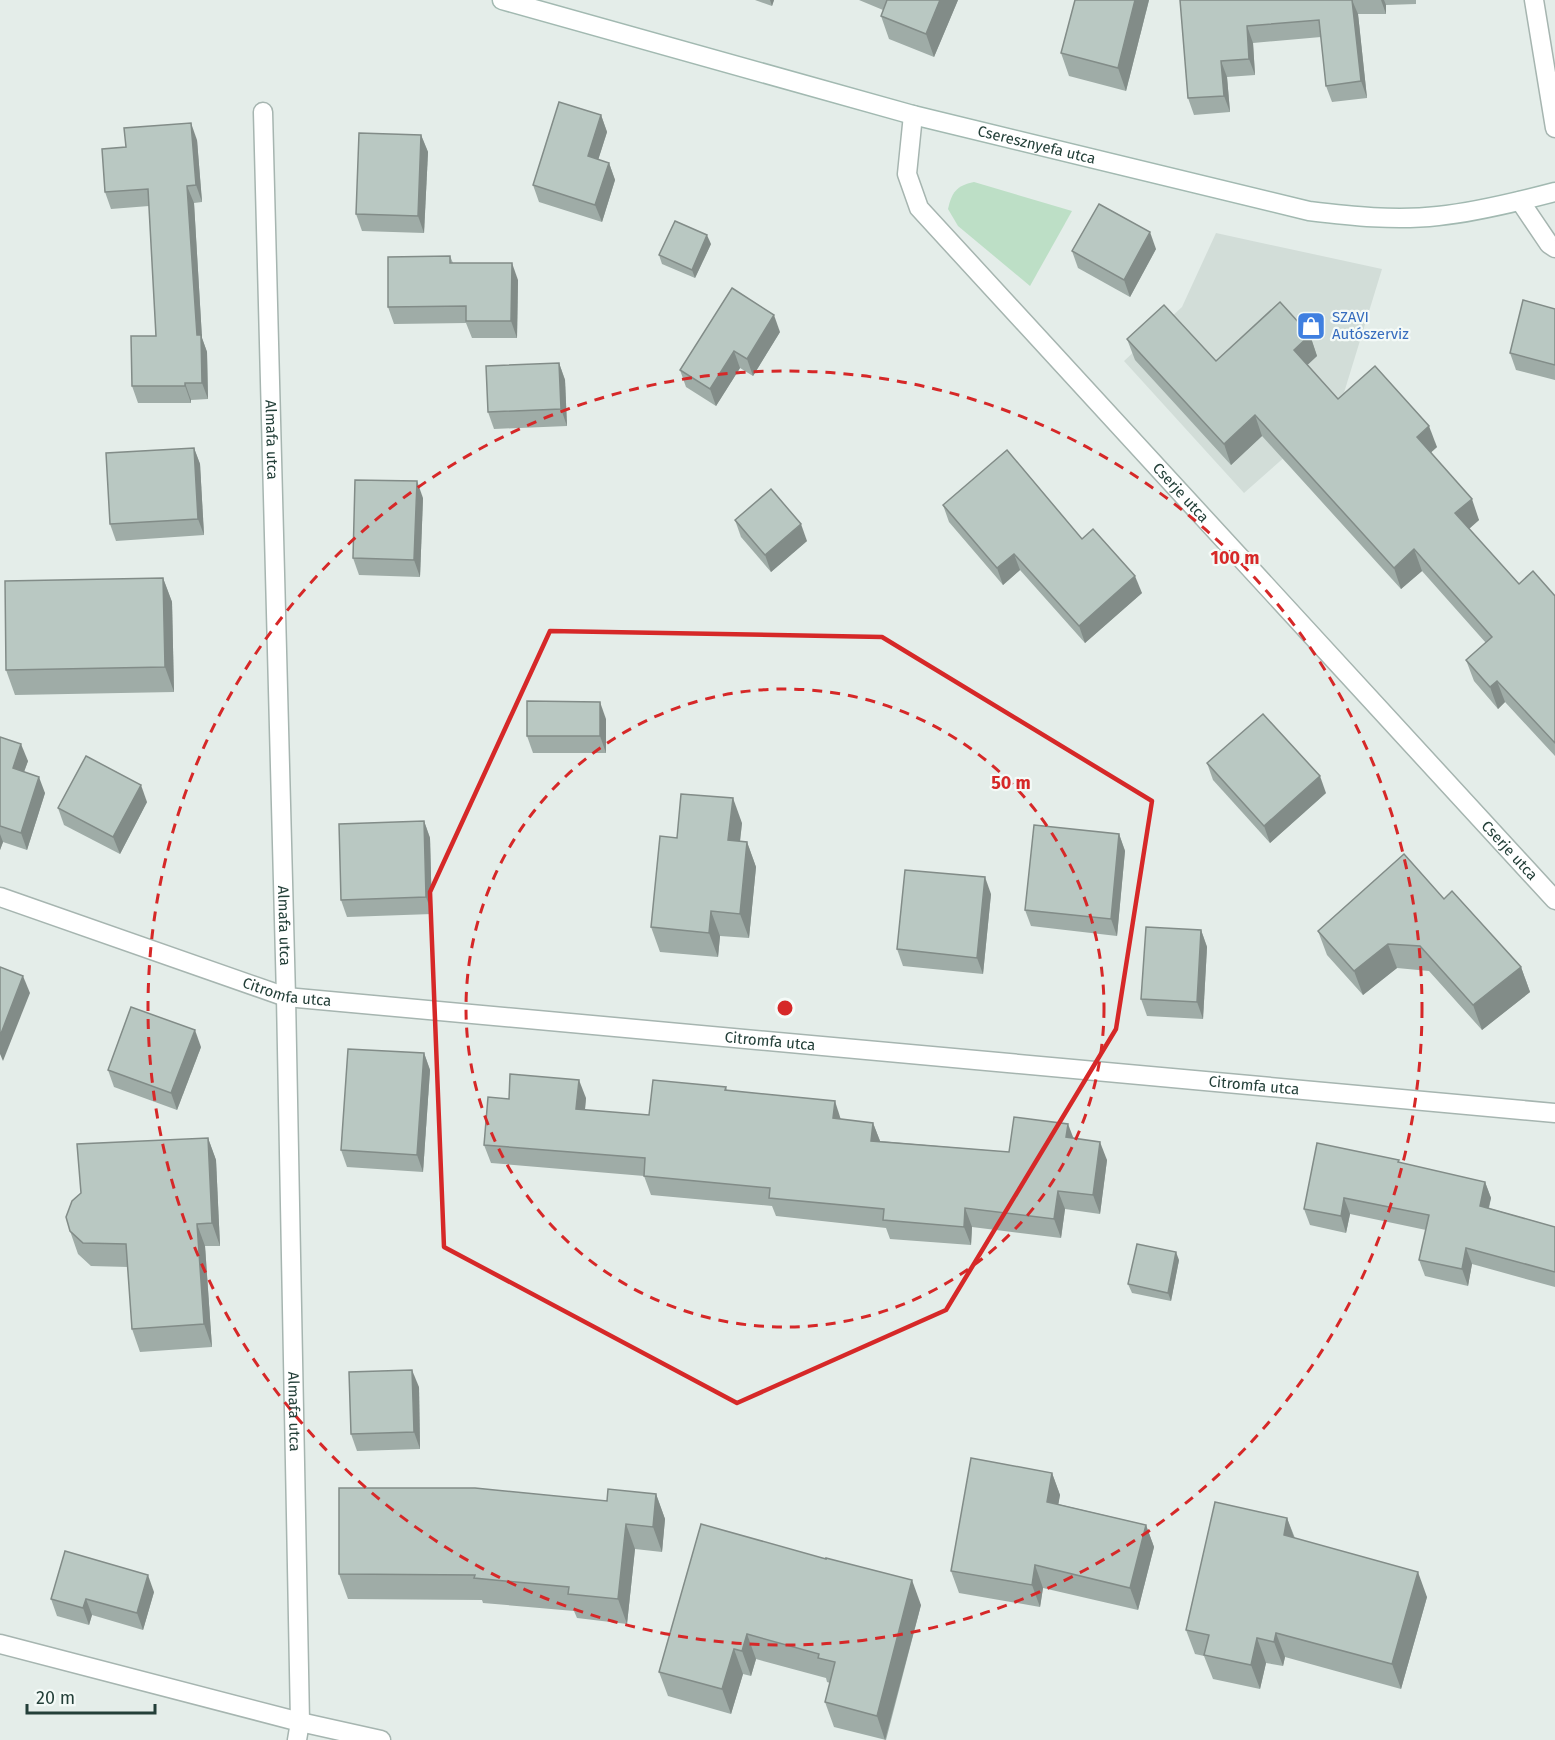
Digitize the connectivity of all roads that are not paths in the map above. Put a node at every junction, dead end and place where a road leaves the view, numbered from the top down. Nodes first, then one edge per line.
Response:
1 (502, 0) edge
2 (1534, 0) edge
3 (263, 112) dead end
4 (913, 115) junction
5 (1555, 128) edge
6 (1555, 192) edge
7 (1520, 201) junction
8 (1555, 248) edge
9 (0, 897) edge
10 (1555, 900) edge
11 (286, 997) junction
12 (1555, 1113) edge
13 (0, 1644) edge
14 (299, 1731) edge
15 (381, 1740) edge

1 - 4 street, Cseresznyefa utca
2 - 5 street
3 - 11 street, Almafa utca
4 - 7 street, Cseresznyefa utca
4 - 10 street, Cserje utca
6 - 7 street, Cseresznyefa utca
7 - 8 street
9 - 11 street, Citromfa utca
11 - 12 street, Citromfa utca
11 - 14 street, Almafa utca
13 - 14 street
14 - 15 street

